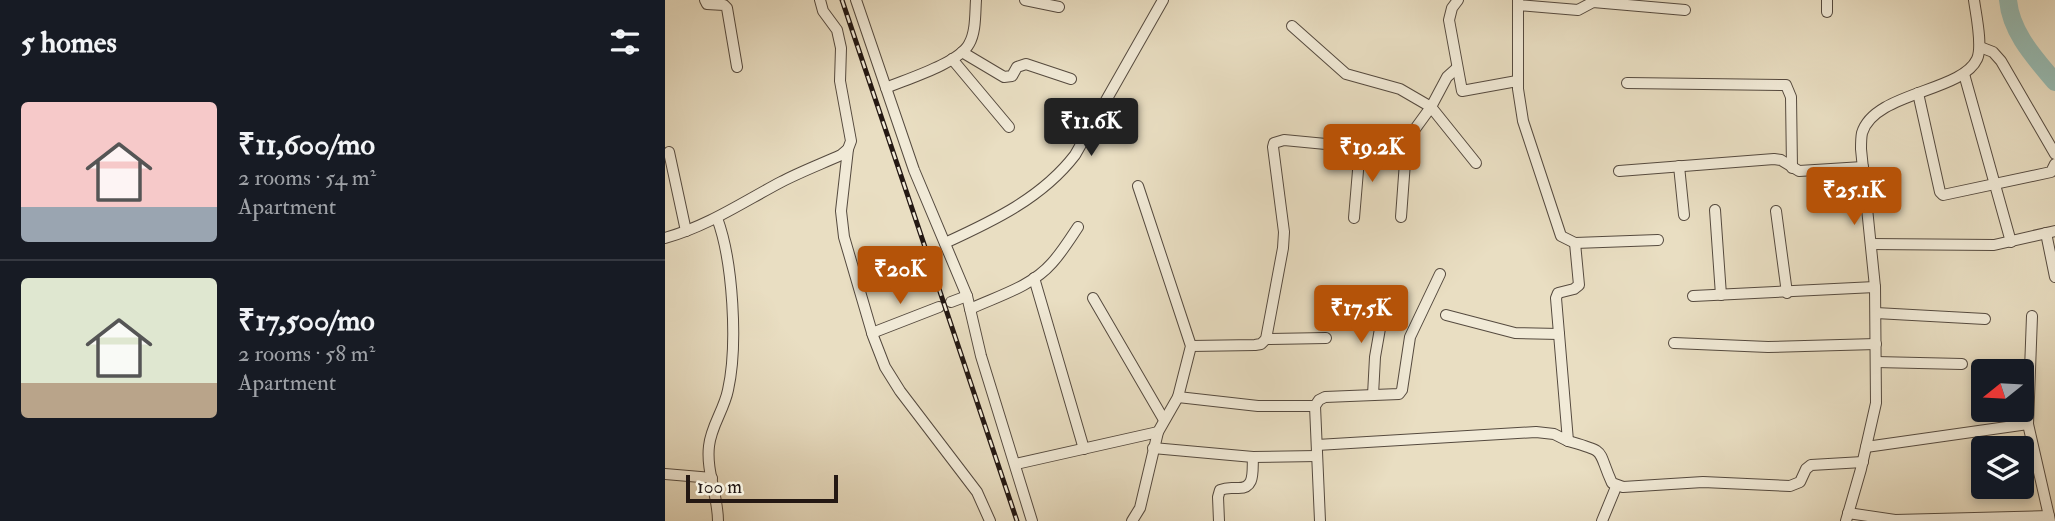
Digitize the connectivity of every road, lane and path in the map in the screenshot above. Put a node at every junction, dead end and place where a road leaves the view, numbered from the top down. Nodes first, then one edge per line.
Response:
1 (705, 0) edge
2 (820, 0) edge
3 (856, 0) edge
4 (976, 0) edge
5 (1025, 0) edge
6 (1163, 0) edge
7 (1458, 0) edge
8 (1827, 0) edge
9 (1974, 0) edge
10 (1518, 3) edge
11 (1059, 7) dead end
12 (1685, 10) dead end
13 (1827, 12) dead end
14 (1292, 26) dead end
15 (1980, 47) junction
16 (957, 56) junction
17 (737, 67) dead end
18 (1457, 68) junction
19 (1964, 74) junction
20 (1071, 79) dead end
21 (1517, 81) junction
22 (1627, 83) dead end
23 (886, 88) junction
24 (1918, 93) junction
25 (1431, 107) junction
26 (1009, 128) dead end
27 (1360, 147) junction
28 (848, 149) junction
29 (1399, 151) junction
30 (669, 152) dead end
31 (2055, 154) edge
32 (1476, 163) dead end
33 (2055, 164) edge
34 (1679, 166) junction
35 (1863, 167) junction
36 (1791, 168) junction
37 (1619, 171) dead end
38 (1995, 185) junction
39 (1138, 186) dead end
40 (1715, 211) dead end
41 (1776, 211) dead end
42 (1684, 215) dead end
43 (1401, 217) dead end
44 (717, 218) junction
45 (1354, 218) dead end
46 (1078, 227) dead end
47 (686, 231) junction
48 (2051, 232) edge
49 (665, 238) edge
50 (1658, 240) dead end
51 (2011, 242) junction
52 (945, 243) junction
53 (1575, 243) junction
54 (1871, 244) junction
55 (1440, 274) dead end
56 (2055, 277) edge
57 (1034, 278) junction
58 (1875, 287) junction
59 (1787, 293) junction
60 (1721, 295) junction
61 (967, 296) junction
62 (1693, 296) dead end
63 (1093, 298) dead end
64 (1385, 300) dead end
65 (951, 302) dead end
66 (939, 307) dead end
67 (970, 309) junction
68 (1876, 313) junction
69 (1446, 315) dead end
70 (2032, 316) dead end
71 (1985, 319) dead end
72 (872, 333) junction
73 (1559, 334) junction
74 (1325, 338) dead end
75 (1266, 339) junction
76 (1674, 343) dead end
77 (1876, 344) junction
78 (1191, 346) junction
79 (1876, 362) junction
80 (1962, 364) dead end
81 (1373, 395) junction
82 (1178, 397) junction
83 (1315, 405) junction
84 (1164, 421) junction
85 (2028, 424) junction
86 (1157, 432) junction
87 (1568, 441) junction
88 (1866, 447) junction
89 (1153, 448) junction
90 (1084, 449) junction
91 (1317, 450) junction
92 (1253, 457) junction
93 (1863, 462) junction
94 (1016, 464) junction
95 (665, 474) edge
96 (712, 478) junction
97 (1616, 486) junction
98 (1847, 517) edge
99 (1978, 519) edge
100 (2050, 519) edge
101 (1916, 520) edge
102 (718, 521) edge
103 (991, 521) edge
104 (1032, 521) edge
105 (1132, 521) edge
106 (1219, 521) edge
107 (1320, 521) edge
108 (1602, 521) edge

1 - 17 street
2 - 28 street
3 - 23 street
4 - 16 street
5 - 11 street
6 - 52 street
7 - 18 street
8 - 13 street
9 - 15 street
10 - 12 street
10 - 21 street
14 - 25 street
15 - 19 street
15 - 31 street
16 - 20 street
16 - 23 street
16 - 26 street
18 - 21 street
18 - 25 street
19 - 24 street
19 - 38 street
21 - 53 street
22 - 36 street
23 - 52 street
24 - 35 street
24 - 38 street
25 - 29 street
25 - 32 street
27 - 29 street
27 - 45 street
27 - 75 street
28 - 44 street
28 - 72 street
29 - 43 street
30 - 47 street
33 - 38 street
34 - 36 street
34 - 37 street
34 - 42 street
35 - 36 street
35 - 54 street
38 - 51 street
39 - 78 street
40 - 60 street
41 - 59 street
44 - 47 street
44 - 96 street
46 - 57 street
47 - 49 street
48 - 51 street
48 - 56 street
50 - 53 street
51 - 54 street
52 - 61 street
53 - 73 street
54 - 58 street
55 - 81 street
57 - 67 street
57 - 90 street
58 - 59 street
58 - 68 street
59 - 60 street
60 - 62 street
61 - 65 street
61 - 67 street
63 - 84 street
64 - 81 street
66 - 72 street
67 - 94 street
68 - 71 street
68 - 77 street
69 - 73 street
70 - 85 street
72 - 103 street
73 - 87 street
74 - 75 street
75 - 78 street
76 - 77 street
77 - 79 street
78 - 82 street
79 - 80 street
79 - 88 street
81 - 83 street
82 - 83 street
82 - 84 street
83 - 91 street
84 - 86 street
85 - 88 street
85 - 100 street
86 - 89 street
86 - 90 street
87 - 91 street
87 - 97 street
88 - 93 street
89 - 92 street
89 - 105 street
90 - 94 street
91 - 92 street
91 - 107 street
92 - 106 street
93 - 97 street
93 - 98 street
94 - 104 street
95 - 96 street
96 - 102 street
97 - 108 street
98 - 101 street
99 - 100 street
99 - 101 street

